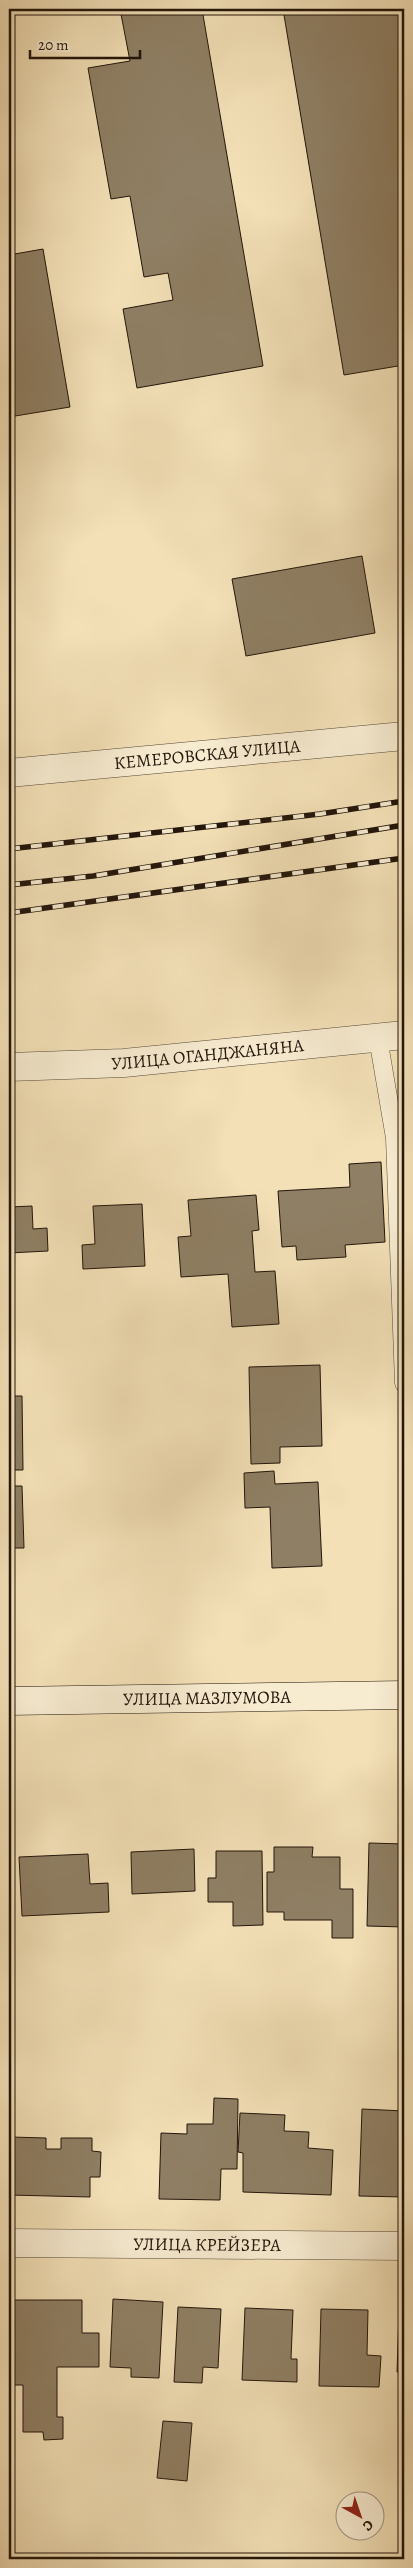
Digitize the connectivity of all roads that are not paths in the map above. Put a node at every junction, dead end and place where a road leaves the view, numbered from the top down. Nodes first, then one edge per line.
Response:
1 (404, 736) edge
2 (9, 773) edge
3 (391, 1036) edge
4 (9, 1067) edge
5 (404, 1383) edge
6 (404, 1695) edge
7 (9, 1701) edge
8 (9, 2243) edge
9 (404, 2246) edge

1 - 2 street, КЕМЕРОВСКАЯ УЛИЦА
3 - 4 street, УЛИЦА ОГАНДЖАНЯНА
3 - 5 lane
6 - 7 street, УЛИЦА МАЗЛУМОВА
8 - 9 street, УЛИЦА КРЕЙЗЕРА

